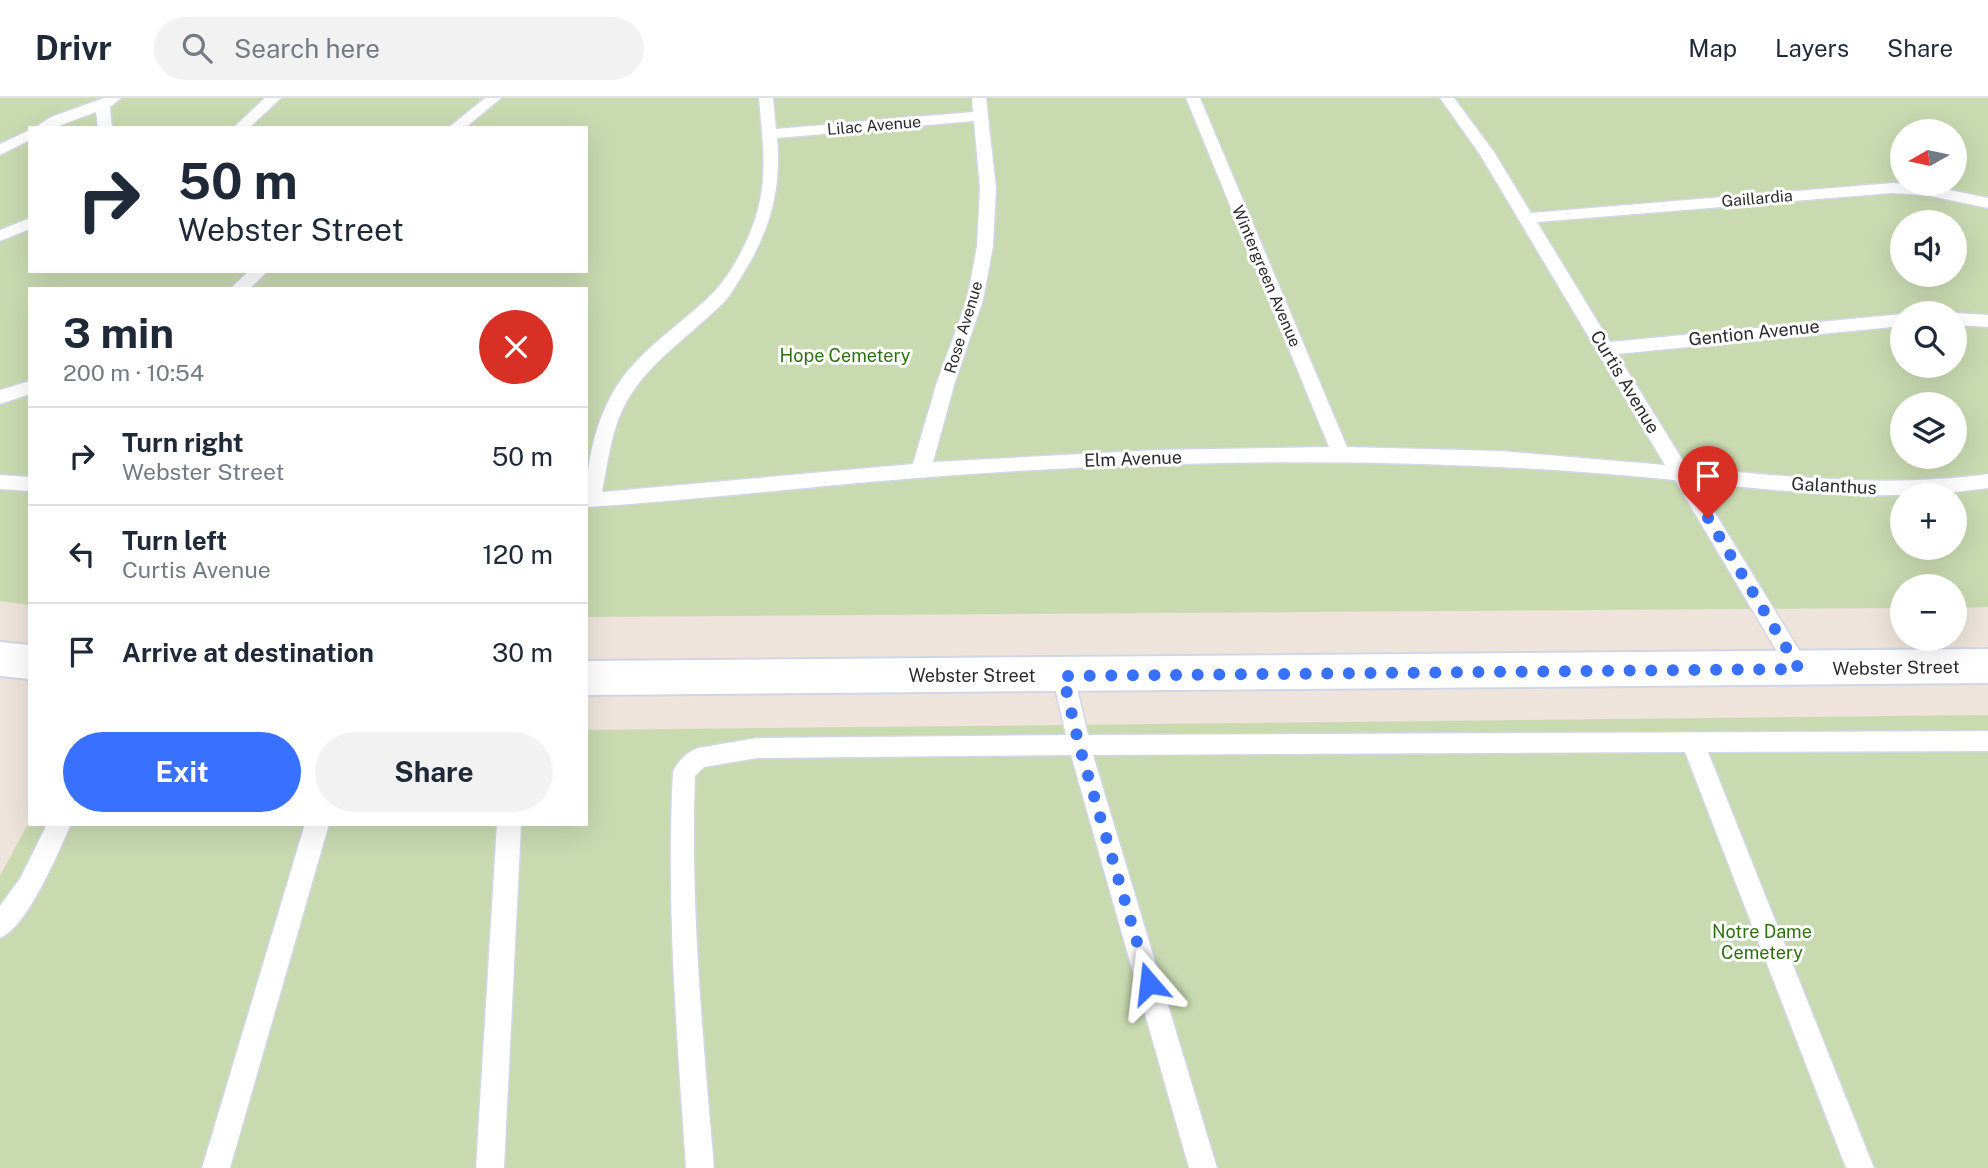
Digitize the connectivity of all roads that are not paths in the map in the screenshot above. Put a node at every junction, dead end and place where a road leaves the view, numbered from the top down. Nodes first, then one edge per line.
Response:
1 (274, 98) edge
2 (494, 98) edge
3 (766, 98) edge
4 (979, 98) edge
5 (1193, 98) edge
6 (1454, 98) edge
7 (108, 102) edge
8 (980, 116) junction
9 (45, 126) edge
10 (105, 126) edge
11 (242, 126) edge
12 (458, 126) edge
13 (768, 134) junction
14 (28, 135) edge
15 (0, 150) edge
16 (1988, 203) edge
17 (1526, 218) junction
18 (28, 224) edge
19 (0, 236) edge
20 (258, 273) edge
21 (240, 287) edge
22 (1967, 320) edge
23 (1890, 321) edge
24 (1988, 321) edge
25 (1605, 349) junction
26 (28, 388) edge
27 (0, 397) edge
28 (1340, 454) junction
29 (921, 470) junction
30 (1681, 473) junction
31 (1988, 481) edge
32 (0, 482) edge
33 (28, 484) edge
34 (589, 499) edge
35 (0, 659) edge
36 (28, 662) edge
37 (1988, 666) edge
38 (1799, 669) junction
39 (1063, 676) junction
40 (588, 678) edge
41 (1988, 741) edge
42 (1693, 743) junction
43 (1079, 745) junction
44 (59, 826) edge
45 (316, 826) edge
46 (509, 826) edge
47 (0, 926) edge
48 (216, 1168) edge
49 (490, 1168) edge
50 (700, 1168) edge
51 (1203, 1168) edge
52 (1860, 1168) edge

1 - 11 lane
2 - 12 lane
3 - 13 lane
4 - 8 lane, Rose Avenue
5 - 28 lane, Wintergreen Avenue
6 - 17 lane, Curtis Avenue
7 - 9 lane
7 - 10 lane
8 - 13 lane, Lilac Avenue
8 - 29 lane, Rose Avenue
13 - 34 lane
14 - 15 lane
16 - 17 lane, Gaillardia
17 - 25 lane, Curtis Avenue
18 - 19 lane
20 - 21 lane
22 - 24 lane
23 - 25 lane, Gention Avenue
25 - 30 lane, Curtis Avenue
26 - 27 lane
28 - 29 lane, Elm Avenue
28 - 30 lane, Elm Avenue
29 - 34 lane, Elm Avenue
30 - 31 lane, Galanthus
30 - 38 lane, Curtis Avenue
32 - 33 lane
35 - 36 main road
37 - 38 main road, Webster Street
38 - 39 main road, Webster Street
39 - 40 main road, Webster Street
39 - 43 lane
41 - 42 lane
42 - 43 lane
42 - 52 lane
43 - 50 lane
43 - 51 lane
44 - 47 lane
45 - 48 lane
46 - 49 lane

